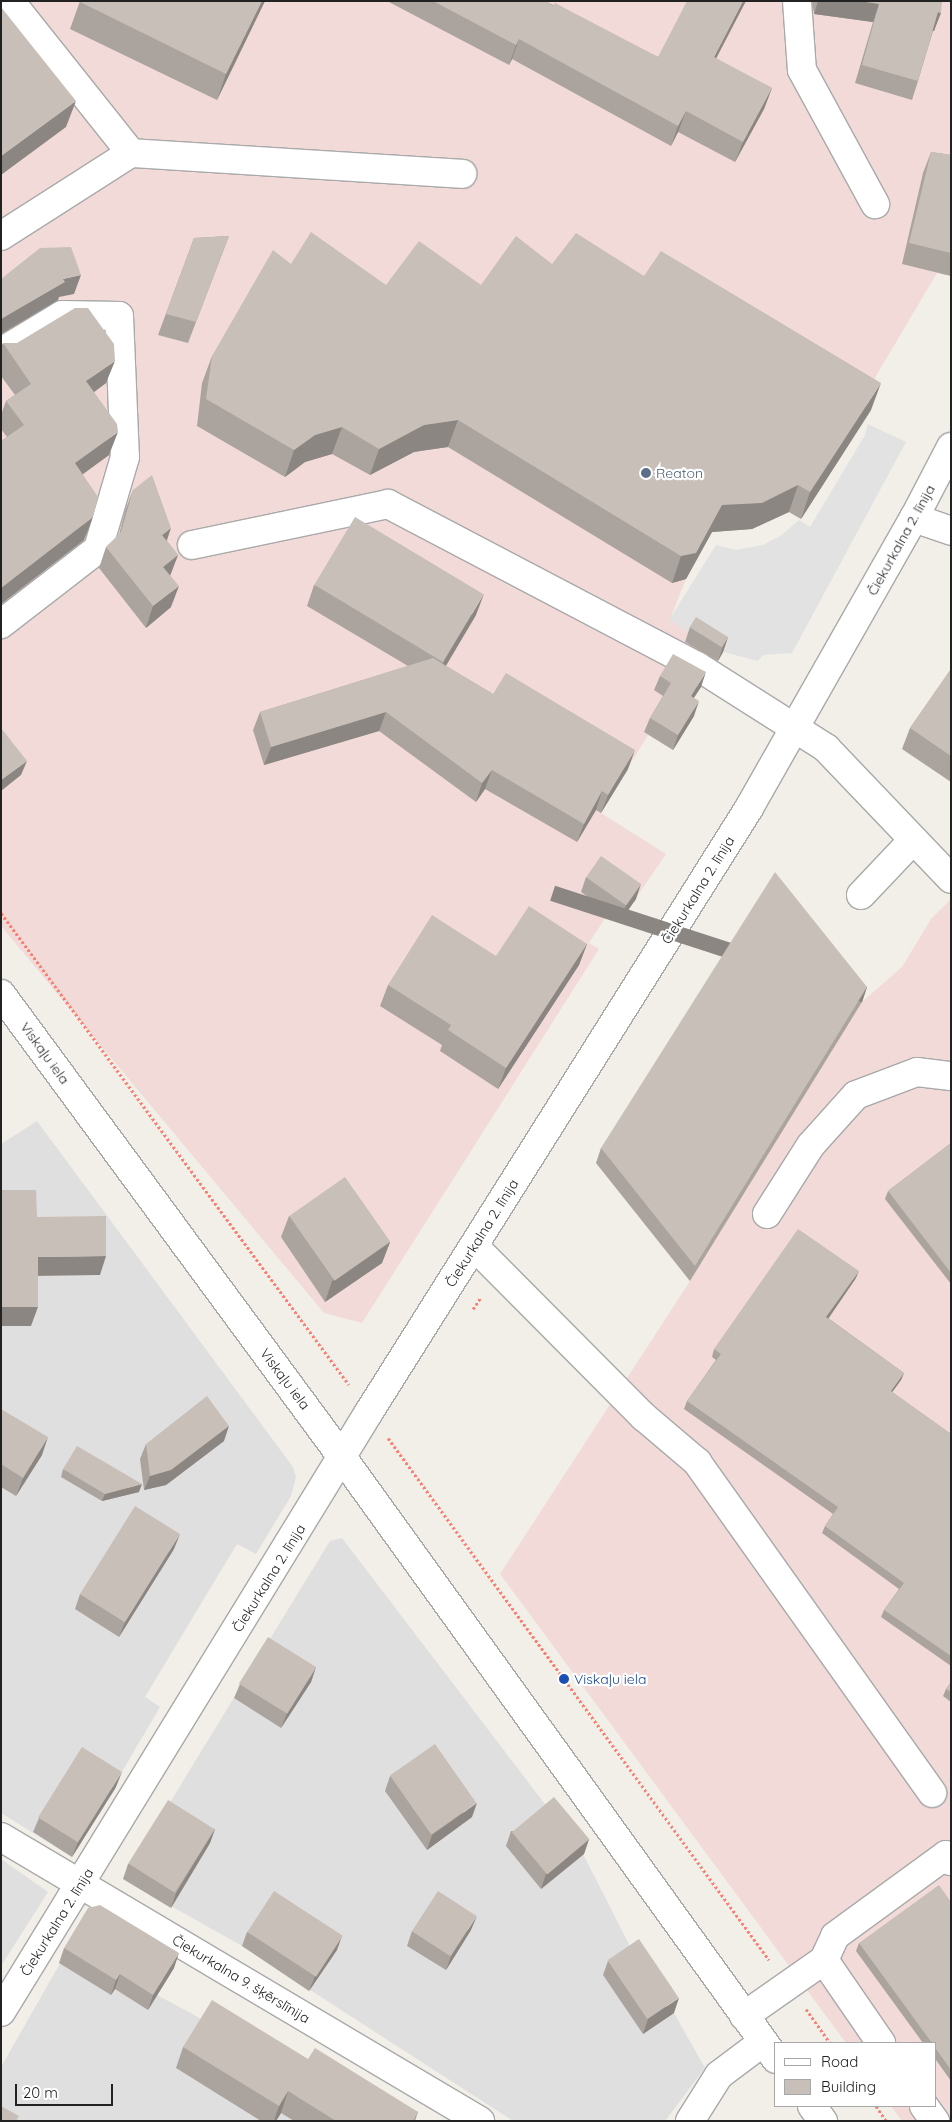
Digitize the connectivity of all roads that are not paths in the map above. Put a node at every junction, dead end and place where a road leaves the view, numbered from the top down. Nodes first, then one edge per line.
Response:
1 (10, 1) edge
2 (797, 1) edge
3 (131, 154) junction
4 (462, 174) dead end
5 (875, 204) dead end
6 (1, 236) edge
7 (1, 352) edge
8 (951, 447) edge
9 (914, 518) junction
10 (951, 531) edge
11 (192, 545) dead end
12 (1, 624) edge
13 (795, 729) junction
14 (913, 840) junction
15 (950, 877) edge
16 (861, 895) dead end
17 (2, 998) edge
18 (951, 1076) edge
19 (767, 1214) dead end
20 (474, 1246) junction
21 (342, 1457) junction
22 (932, 1793) dead end
23 (1, 1837) edge
24 (951, 1861) edge
25 (80, 1885) junction
26 (824, 1960) junction
27 (1, 2012) edge
28 (744, 2016) junction
29 (880, 2042) edge
30 (769, 2050) edge
31 (813, 2107) edge
32 (925, 2107) edge
33 (480, 2121) edge
34 (690, 2121) edge
35 (823, 2121) edge
36 (935, 2121) edge

1 - 3 street
2 - 5 street
3 - 4 street
3 - 6 street
7 - 12 street
8 - 9 street, Čiekurkalna 2. līnija
9 - 10 street
9 - 13 street, Čiekurkalna 2. līnija
11 - 13 street
13 - 14 street
13 - 20 street, Čiekurkalna 2. līnija
14 - 15 street
14 - 16 street
17 - 21 street, Viskaļu iela
18 - 19 street
20 - 21 street, Čiekurkalna 2. līnija
20 - 22 street
21 - 25 street, Čiekurkalna 2. līnija
21 - 28 street, Viskaļu iela
23 - 25 street, Čiekurkalna 9. šķērslīnija
24 - 26 street
25 - 27 street, Čiekurkalna 2. līnija
25 - 33 street, Čiekurkalna 9. šķērslīnija
26 - 28 street
26 - 29 street
28 - 30 street, Viskaļu iela
30 - 34 street
31 - 35 street
32 - 36 street

